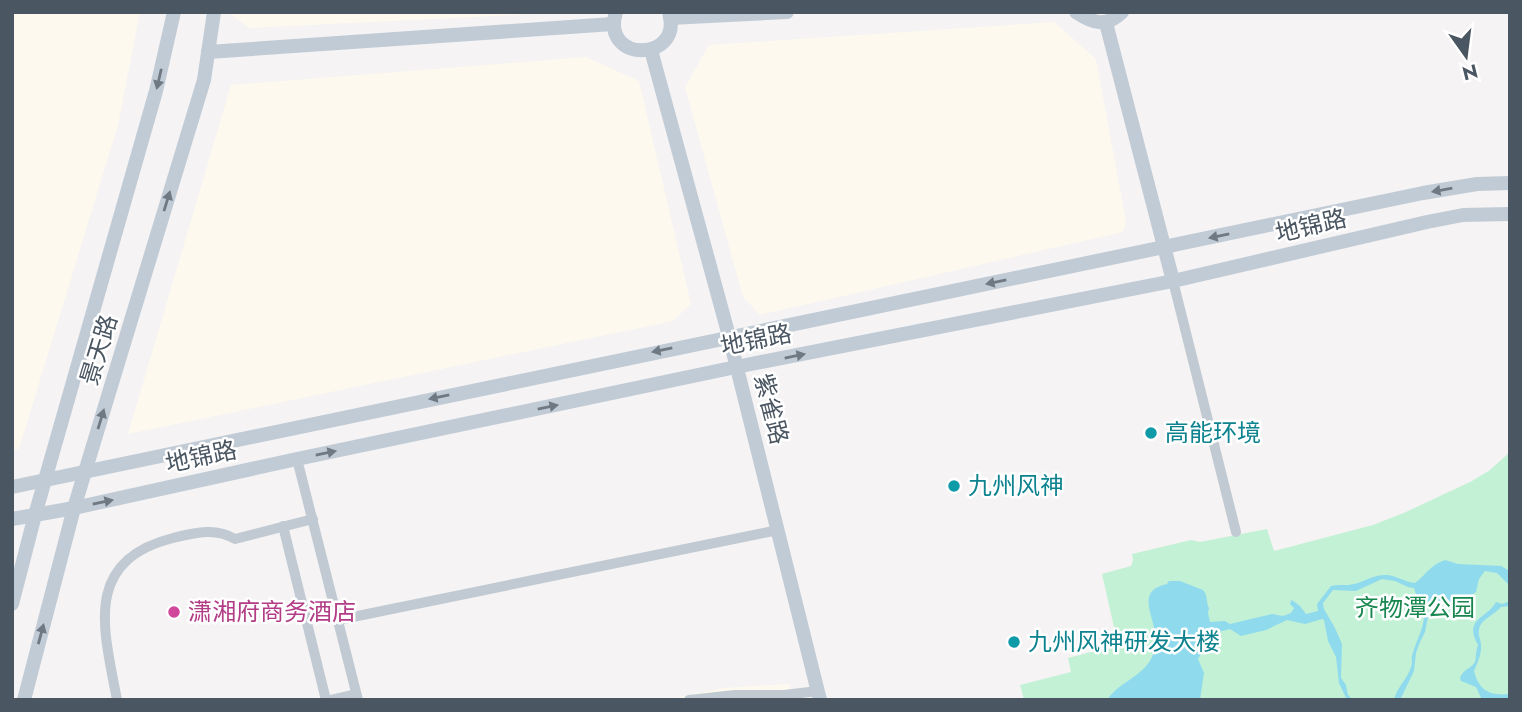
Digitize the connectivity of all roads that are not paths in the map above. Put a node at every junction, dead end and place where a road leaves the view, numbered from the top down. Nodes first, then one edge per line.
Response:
1 (174, 12) edge
2 (214, 12) edge
3 (787, 12) edge
4 (1076, 12) edge
5 (1122, 12) edge
6 (670, 15) edge
7 (615, 18) edge
8 (1106, 23) junction
9 (651, 50) junction
10 (208, 52) junction
11 (1510, 183) edge
12 (1510, 214) edge
13 (1165, 248) junction
14 (1173, 281) junction
15 (729, 336) junction
16 (736, 367) junction
17 (297, 459) junction
18 (86, 471) junction
19 (46, 480) junction
20 (12, 487) edge
21 (74, 508) junction
22 (35, 515) junction
23 (12, 519) edge
24 (313, 519) junction
25 (283, 526) junction
26 (778, 530) junction
27 (1236, 532) dead end
28 (12, 604) edge
29 (338, 620) junction
30 (819, 696) edge
31 (357, 697) edge
32 (745, 697) edge
33 (24, 700) edge
34 (117, 700) edge
35 (328, 700) edge
36 (689, 700) edge

1 -> 19 street, 景天路
2 - 10 street, 景天路
3 - 6 street
4 - 8 street
5 - 8 street
6 - 9 street
7 - 9 street
7 - 10 street
8 - 13 street
9 - 15 street, 紫雀路
18 -> 10 street, 景天路
11 -> 13 street, 地锦路
12 - 14 street, 地锦路
13 - 14 street
13 -> 15 street, 地锦路
16 -> 14 street, 地锦路
14 - 27 street
15 - 16 street, 紫雀路
15 -> 18 street, 地锦路
17 -> 16 street, 地锦路
16 - 26 street, 紫雀路
21 -> 17 street, 地锦路
17 - 24 street
18 - 19 street, 地锦路
18 - 21 street, 景天路
19 - 20 street, 地锦路
19 - 22 street, 景天路
21 - 22 street, 地锦路
33 -> 21 street, 景天路
22 - 23 street, 地锦路
22 - 28 street, 景天路
24 - 25 street
24 - 29 street
25 - 34 street
25 - 35 street
26 - 29 street
26 - 30 street, 紫雀路
29 - 31 street
30 - 32 street
31 - 35 street
32 - 36 street

